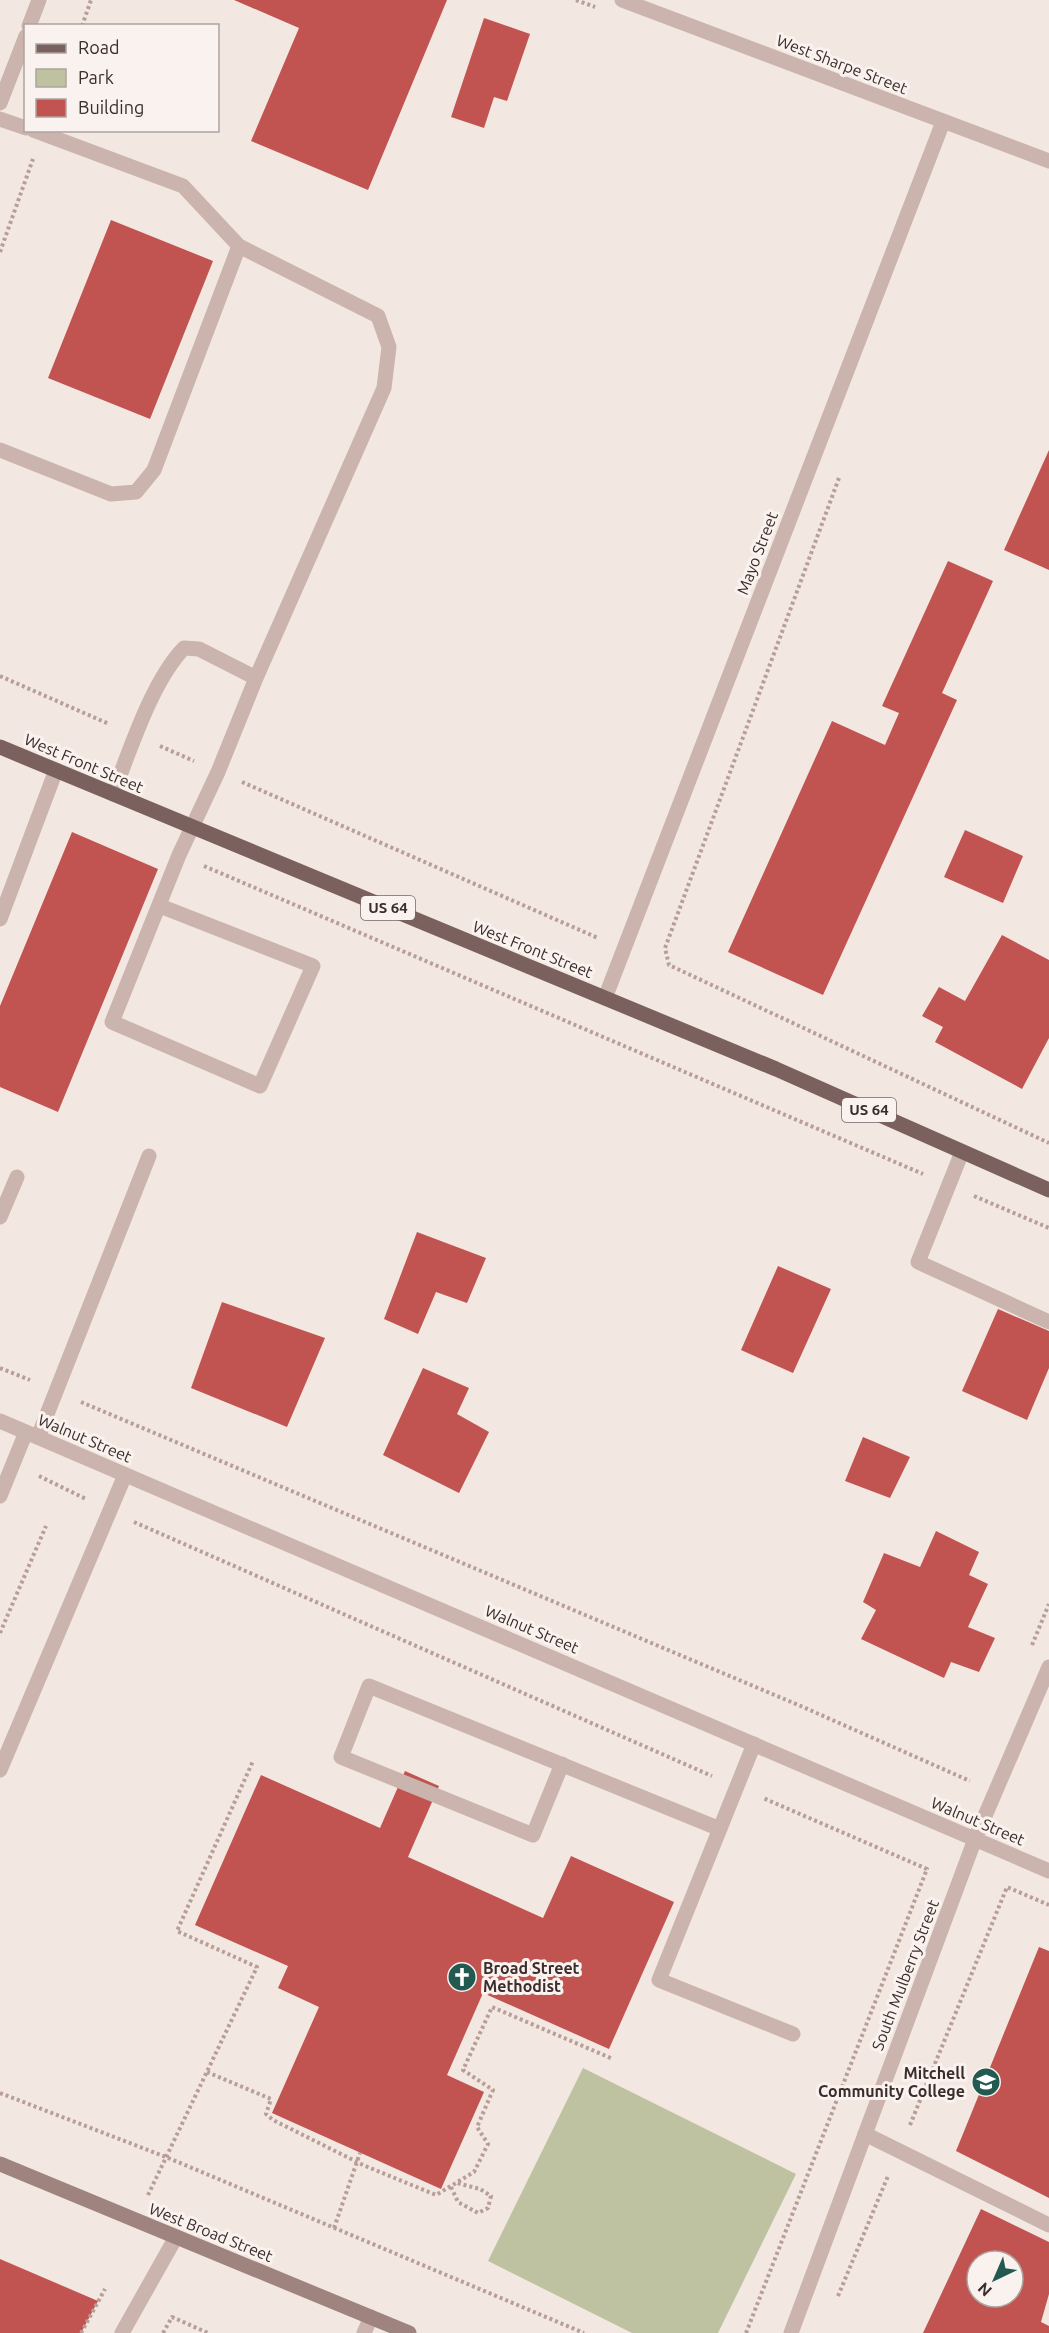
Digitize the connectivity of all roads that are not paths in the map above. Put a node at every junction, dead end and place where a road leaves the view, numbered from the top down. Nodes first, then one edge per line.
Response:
1 (39, 0) edge
2 (621, 0) edge
3 (30, 24) edge
4 (24, 41) edge
5 (0, 103) edge
6 (0, 119) edge
7 (943, 122) junction
8 (24, 127) edge
9 (38, 132) edge
10 (1049, 161) edge
11 (239, 246) junction
12 (0, 450) edge
13 (256, 678) junction
14 (0, 747) edge
15 (56, 770) junction
16 (113, 794) junction
17 (193, 827) junction
18 (160, 906) junction
19 (0, 919) edge
20 (605, 998) junction
21 (962, 1152) junction
22 (148, 1156) dead end
23 (17, 1177) dead end
24 (1049, 1190) edge
25 (0, 1217) edge
26 (1049, 1322) edge
27 (0, 1421) edge
28 (32, 1434) junction
29 (125, 1475) junction
30 (0, 1496) edge
31 (1049, 1667) edge
32 (754, 1744) junction
33 (562, 1764) junction
34 (0, 1770) edge
35 (720, 1829) junction
36 (975, 1839) junction
37 (1049, 1871) edge
38 (793, 2034) dead end
39 (865, 2134) junction
40 (0, 2163) edge
41 (1049, 2225) edge
42 (176, 2237) junction
43 (371, 2317) junction
44 (122, 2333) edge
45 (364, 2333) edge
46 (409, 2333) edge
47 (791, 2333) edge

1 - 3 street
2 - 7 street, West Sharpe Street
4 - 5 street
6 - 8 street
7 - 10 street, West Sharpe Street
7 - 20 street, Mayo Street
9 - 11 street
11 - 12 street
11 - 13 street
13 - 16 street
13 - 17 street
14 - 15 main road, West Front Street / US 64
15 - 16 main road, West Front Street / US 64
15 - 19 street
16 - 17 main road, West Front Street / US 64
17 - 18 street
17 - 20 main road, West Front Street / US 64
18 - 18 street
20 - 21 main road, West Front Street / US 64
21 - 24 main road, West Front Street / US 64
21 - 26 street
22 - 28 street
23 - 25 street
27 - 28 street, Walnut Street
28 - 29 street, Walnut Street
28 - 30 street
29 - 32 street, Walnut Street
29 - 34 street
31 - 36 street, South Mulberry Street
32 - 35 street
32 - 36 street, Walnut Street
33 - 33 street
33 - 35 street
35 - 38 street
36 - 37 street, Walnut Street
36 - 39 street, South Mulberry Street
39 - 41 street
39 - 47 street, South Mulberry Street
40 - 42 street, West Broad Street
42 - 43 street, West Broad Street
42 - 44 street
43 - 45 street
43 - 46 street, West Broad Street

